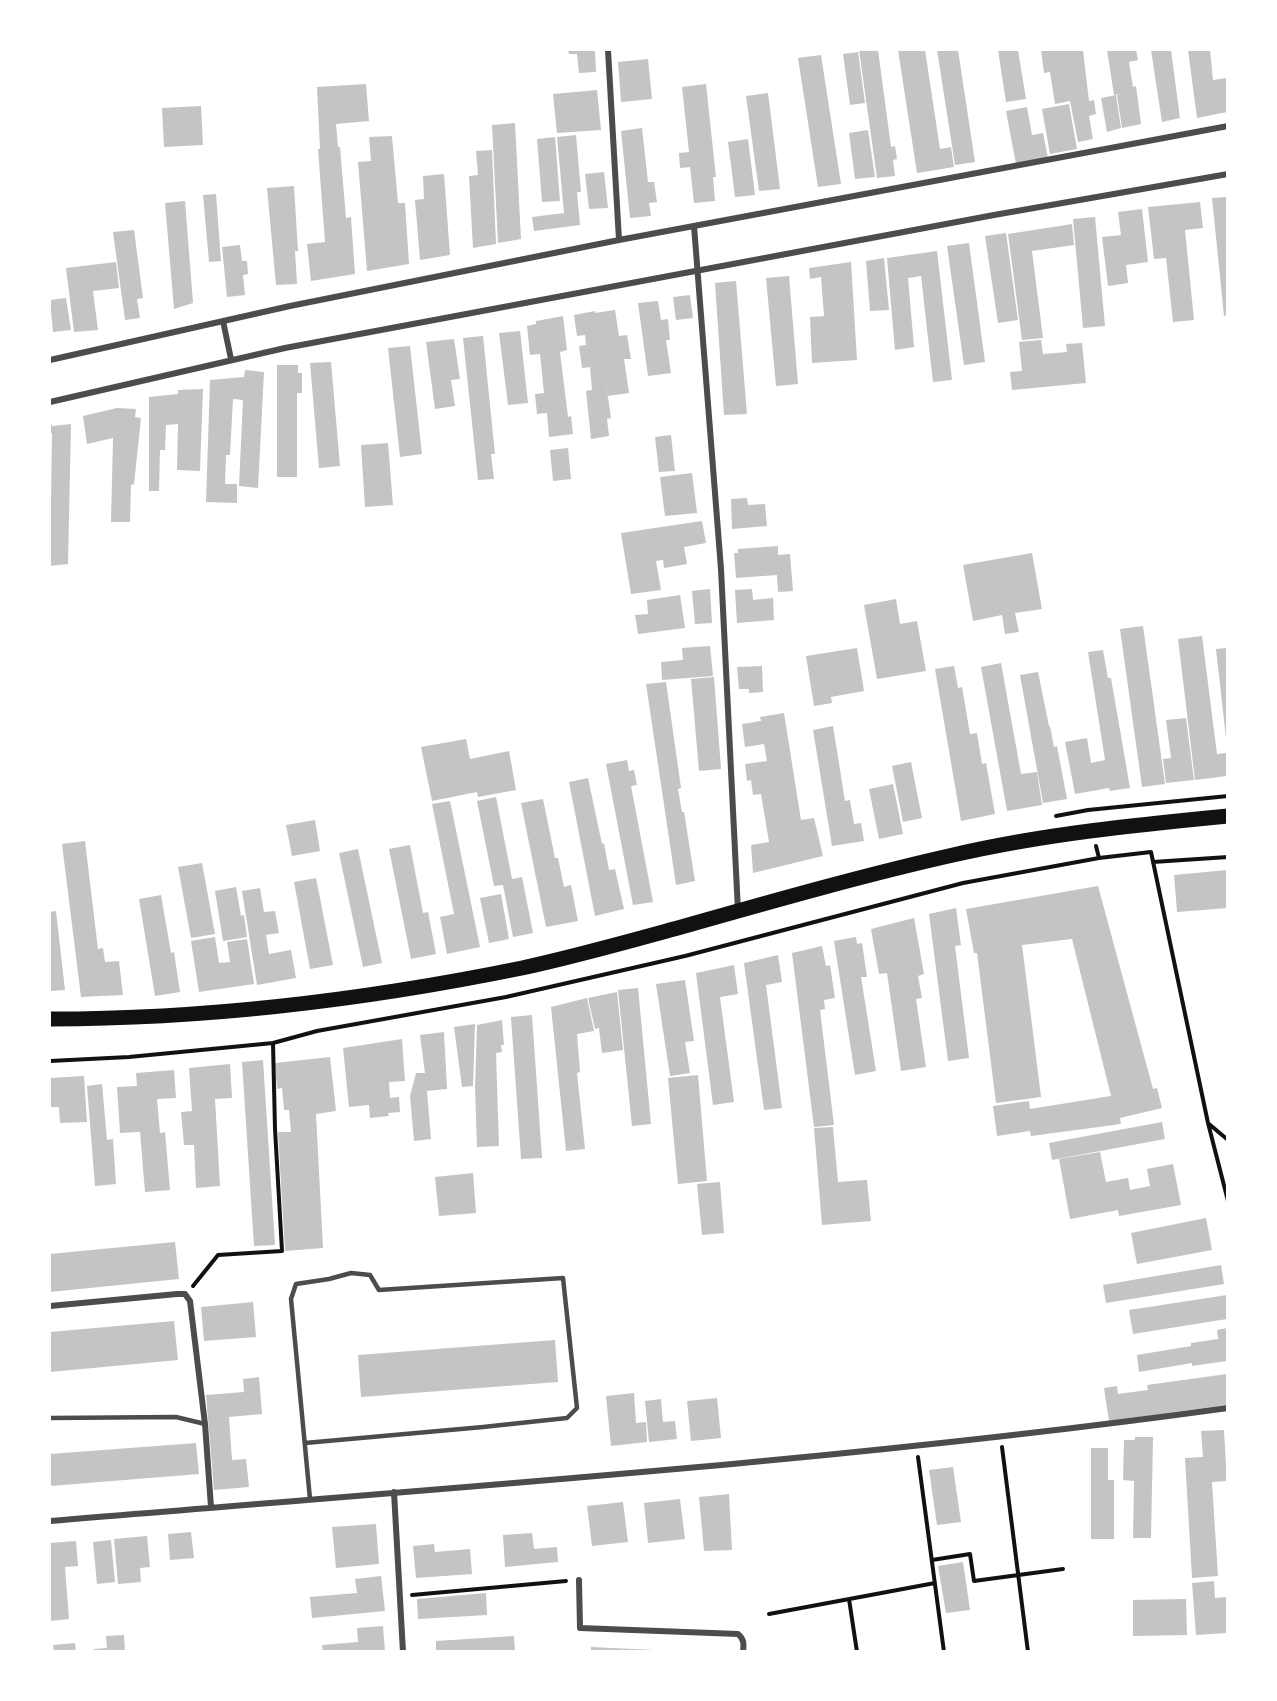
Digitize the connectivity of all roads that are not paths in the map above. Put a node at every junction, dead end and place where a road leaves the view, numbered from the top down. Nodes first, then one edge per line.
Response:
1 (608, 50) edge
2 (1227, 126) edge
3 (1227, 174) edge
4 (694, 226) junction
5 (619, 240) junction
6 (699, 271) junction
7 (223, 321) junction
8 (231, 359) junction
9 (50, 360) edge
10 (50, 402) edge
11 (1227, 816) edge
12 (738, 911) junction
13 (50, 1019) edge
14 (50, 1306) edge
15 (1227, 1408) edge
16 (50, 1418) edge
17 (205, 1424) junction
18 (304, 1443) junction
19 (394, 1492) junction
20 (310, 1499) junction
21 (211, 1508) junction
22 (50, 1521) edge
23 (579, 1580) road end
24 (403, 1652) edge
25 (743, 1652) edge

1 - 5 street
2 - 4 street
3 - 6 street
4 - 5 street
4 - 6 street
5 - 7 street
6 - 8 street
6 - 12 street
7 - 8 street
7 - 9 street
8 - 10 street
11 - 12 highway
12 - 13 highway
14 - 17 street
15 - 19 street
16 - 17 lane
17 - 21 street
18 - 18 lane
18 - 20 lane
19 - 20 street
19 - 24 street
20 - 21 street
21 - 22 street
23 - 25 street

